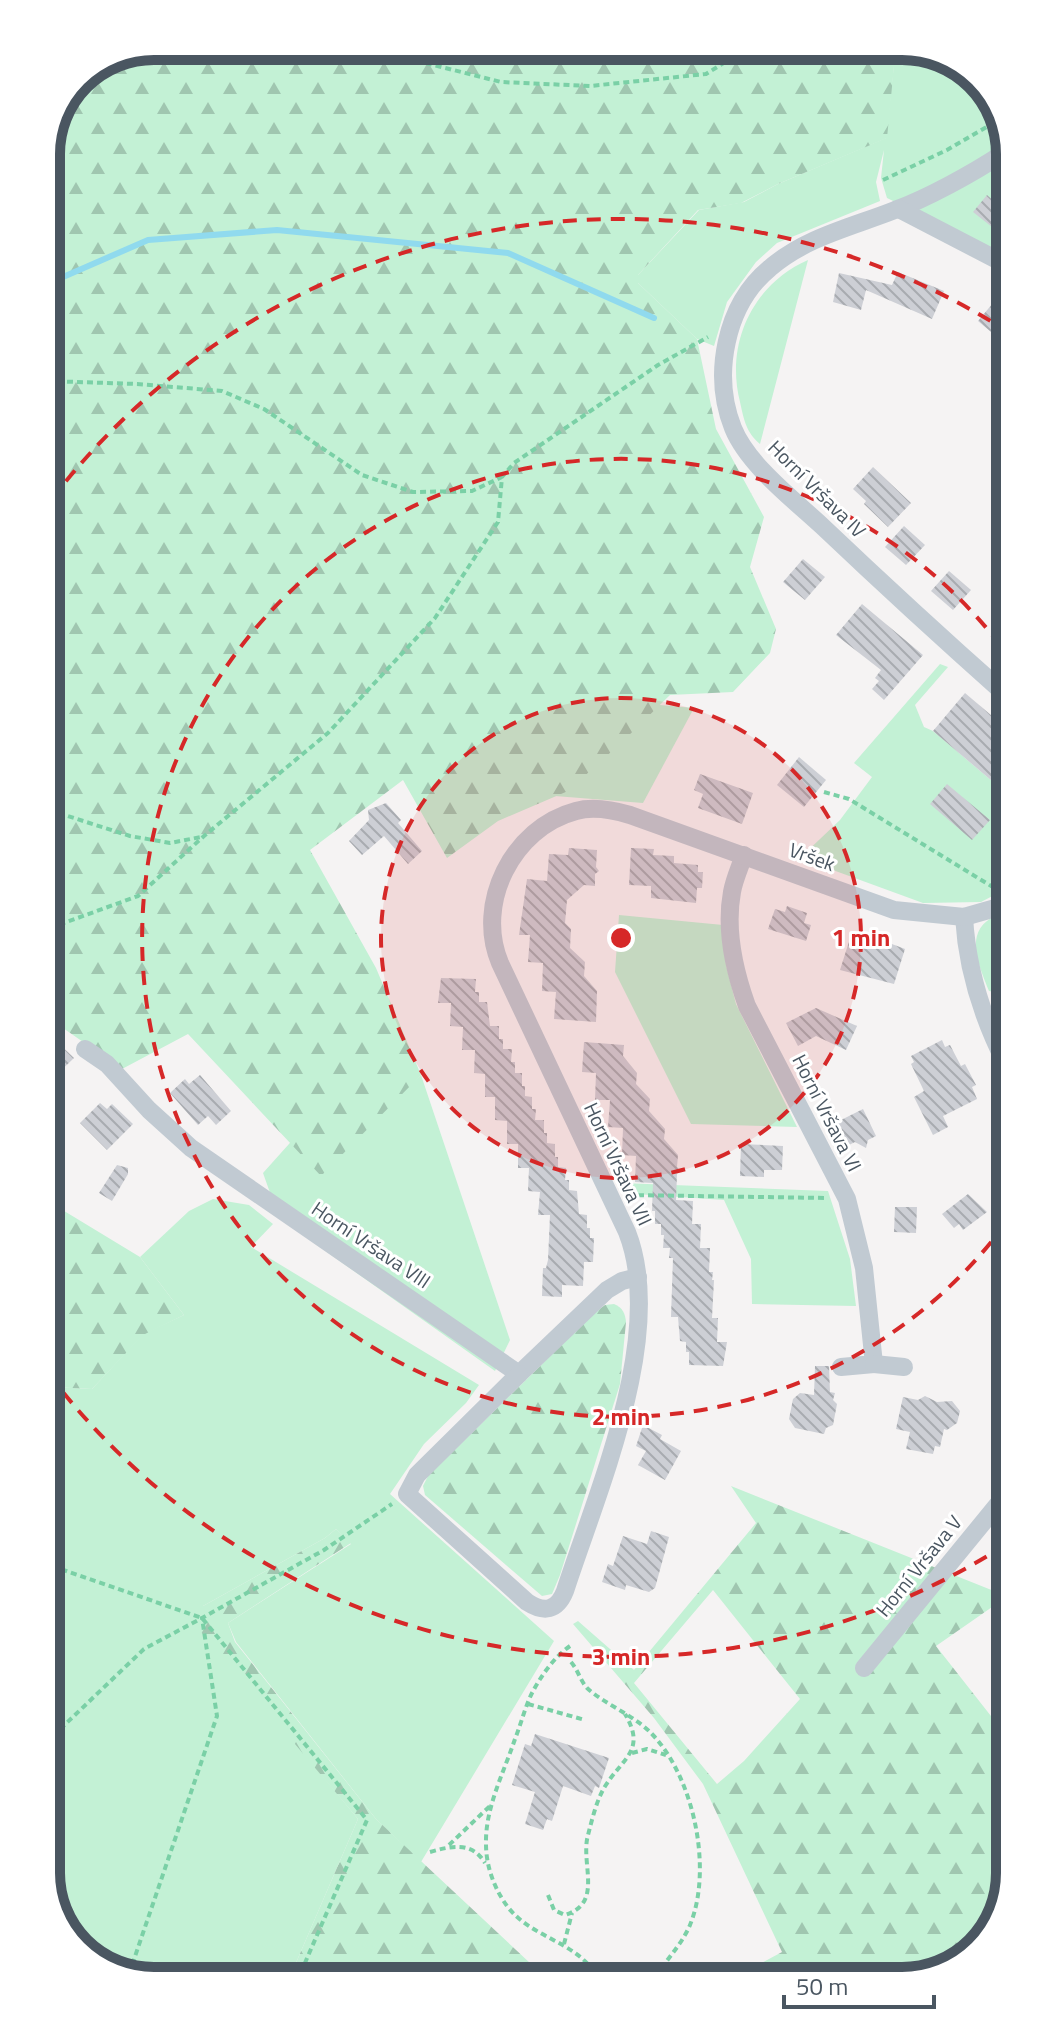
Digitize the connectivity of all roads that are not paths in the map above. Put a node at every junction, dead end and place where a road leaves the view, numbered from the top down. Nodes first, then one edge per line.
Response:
1 (996, 157) edge
2 (899, 209) junction
3 (996, 259) edge
4 (996, 686) edge
5 (607, 809) joint
6 (744, 855) junction
7 (996, 908) edge
8 (964, 917) junction
9 (996, 1039) edge
10 (85, 1049) dead end
11 (638, 1277) junction
12 (874, 1364) junction
13 (841, 1367) dead end
14 (904, 1367) dead end
15 (519, 1374) junction
16 (996, 1507) edge
17 (864, 1668) dead end

1 - 2 street, Horní Vršava IV
2 - 3 street
2 - 4 street, Horní Vršava IV
5 - 6 street, Vršek
5 - 11 street, Horní Vršava VII
6 - 8 street, Vršek
6 - 12 street, Horní Vršava VI
7 - 8 street, Vršek
8 - 9 street
10 - 15 street, Horní Vršava VIII
11 - 15 street
11 - 15 street, Horní Vršava VII
12 - 13 street
12 - 14 street
16 - 17 street, Horní Vršava V

